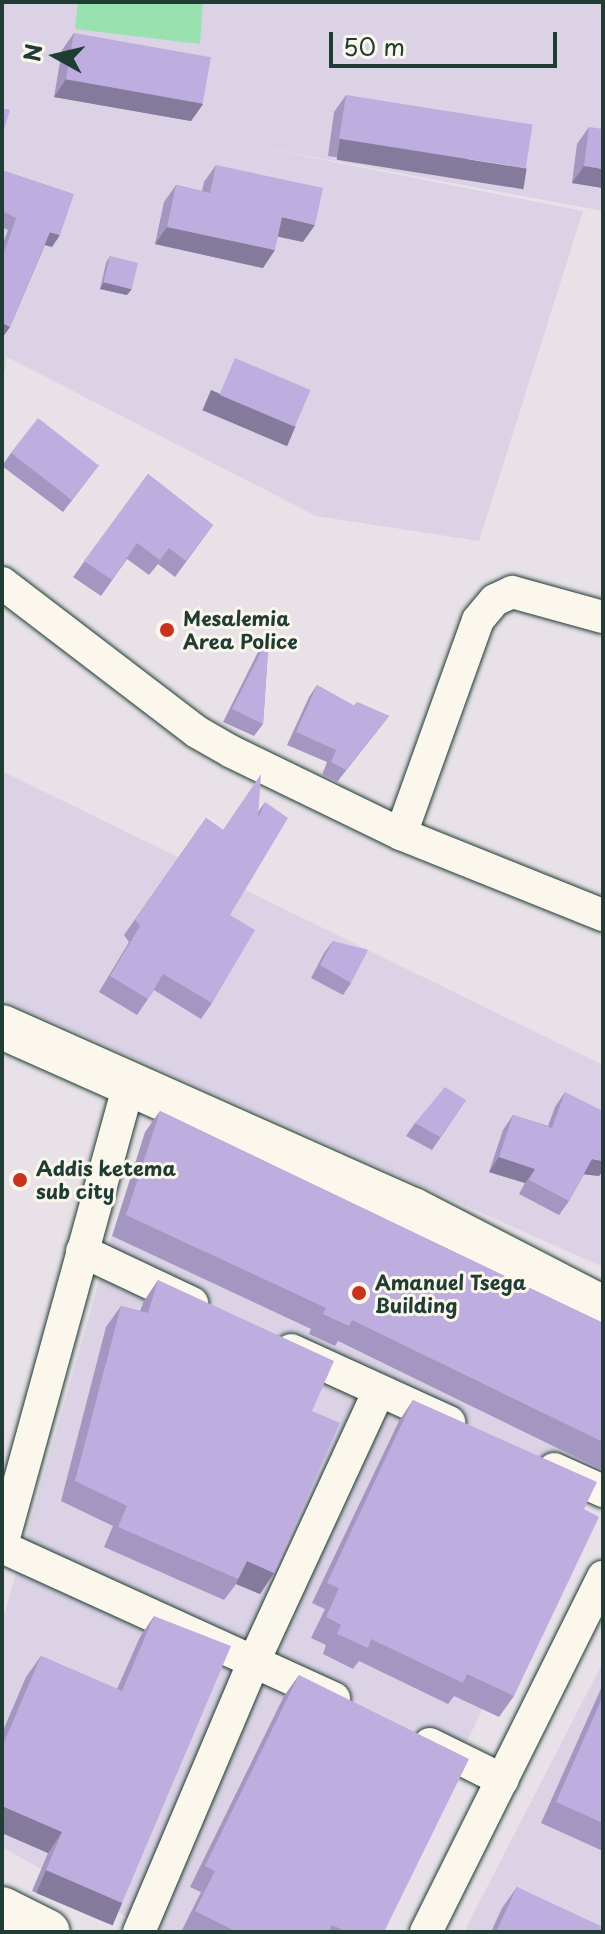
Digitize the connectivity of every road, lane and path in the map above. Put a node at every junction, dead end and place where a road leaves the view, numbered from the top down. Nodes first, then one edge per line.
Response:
1 (2, 583) edge
2 (603, 617) edge
3 (401, 834) junction
4 (603, 915) edge
5 (2, 1027) edge
6 (129, 1083) junction
7 (82, 1251) junction
8 (603, 1308) edge
9 (224, 1318) edge
10 (266, 1338) edge
11 (379, 1391) junction
12 (477, 1435) edge
13 (519, 1453) edge
14 (603, 1491) edge
15 (2, 1546) edge
16 (603, 1577) edge
17 (255, 1659) junction
18 (365, 1713) edge
19 (407, 1733) edge
20 (503, 1780) junction
21 (2, 1909) edge
22 (48, 1932) edge
23 (139, 1932) edge
24 (426, 1932) edge

1 - 3 street
2 - 3 street
3 - 4 street
5 - 6 main road
6 - 7 street
6 - 8 main road
7 - 9 street
7 - 15 street
10 - 11 street
11 - 12 street
11 - 17 street
13 - 14 street
15 - 17 street
16 - 20 street
17 - 18 street
17 - 23 street
19 - 20 street
20 - 24 street
21 - 22 main road

